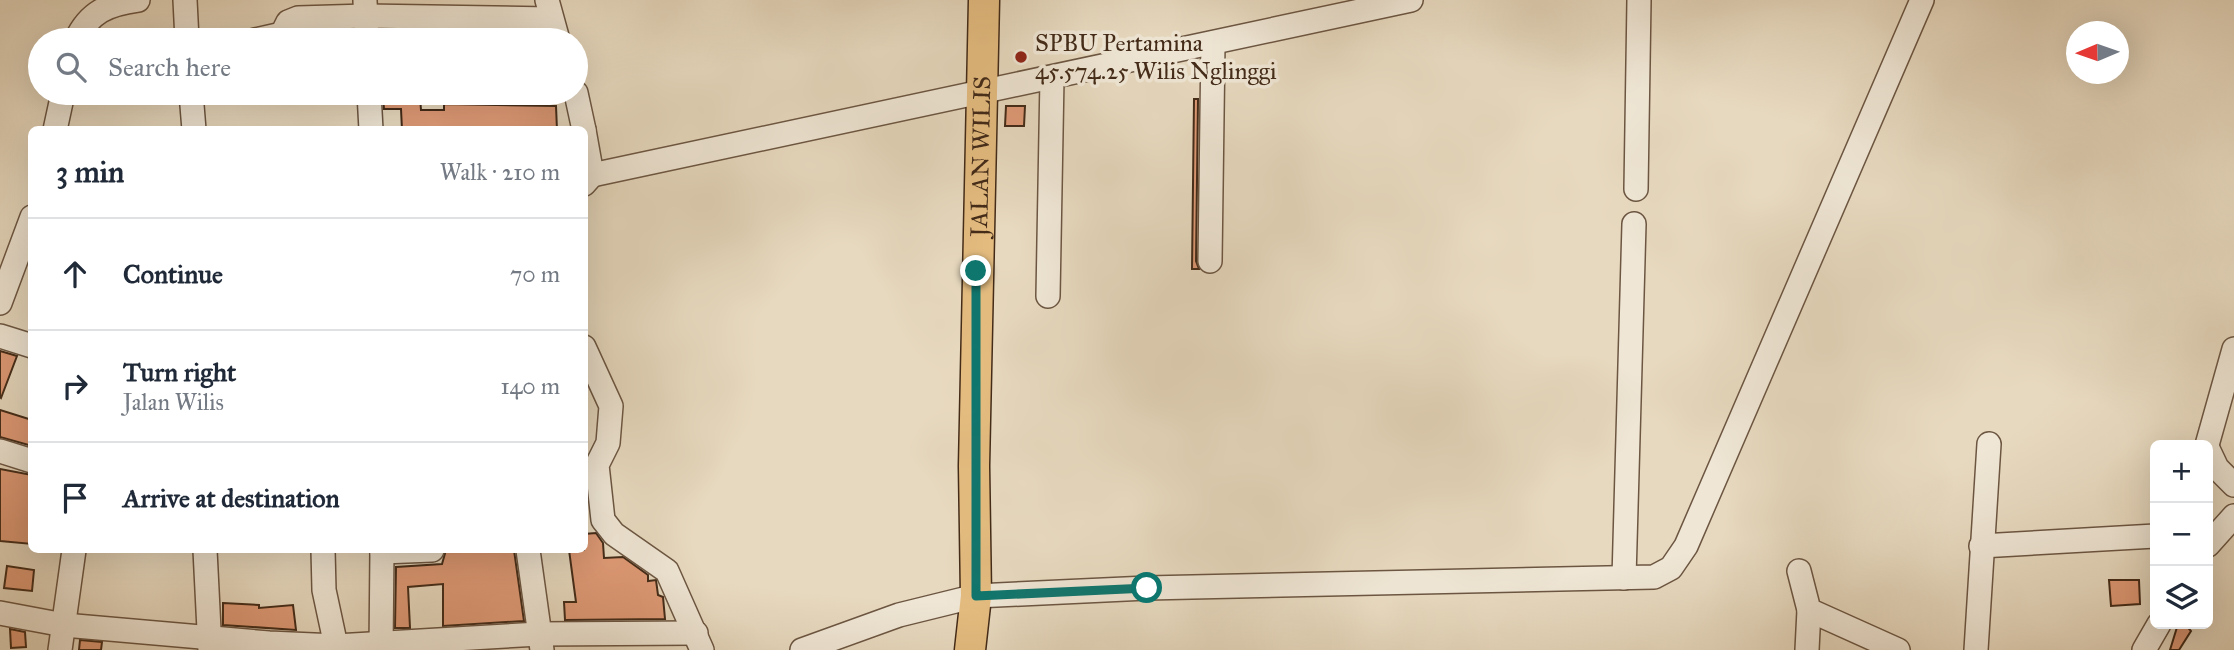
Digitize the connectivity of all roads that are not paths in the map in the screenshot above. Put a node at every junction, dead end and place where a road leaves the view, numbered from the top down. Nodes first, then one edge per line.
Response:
1 (138, 0) edge
2 (185, 0) edge
3 (984, 0) edge
4 (1411, 0) edge
5 (1639, 0) edge
6 (1923, 0) edge
7 (365, 8) edge
8 (548, 9) edge
9 (82, 28) edge
10 (186, 28) edge
11 (285, 28) edge
12 (366, 28) edge
13 (554, 28) edge
14 (1213, 43) junction
15 (1052, 78) junction
16 (983, 93) junction
17 (60, 105) edge
18 (192, 105) edge
19 (370, 105) edge
20 (579, 105) edge
21 (56, 126) edge
22 (194, 126) edge
23 (371, 126) edge
24 (583, 126) edge
25 (588, 179) edge
26 (1636, 189) dead end
27 (1634, 224) dead end
28 (28, 228) edge
29 (1209, 261) dead end
30 (1048, 296) dead end
31 (0, 303) edge
32 (0, 336) edge
33 (28, 345) edge
34 (2234, 349) edge
35 (588, 356) edge
36 (2209, 440) edge
37 (1989, 444) dead end
38 (0, 451) edge
39 (28, 460) edge
40 (2213, 460) edge
41 (591, 466) edge
42 (2234, 485) edge
43 (2234, 516) edge
44 (594, 522) edge
45 (2213, 535) edge
46 (2150, 536) edge
47 (1981, 546) junction
48 (74, 553) edge
49 (205, 553) edge
50 (323, 553) edge
51 (382, 553) edge
52 (528, 553) edge
53 (1799, 571) dead end
54 (1624, 578) junction
55 (976, 596) junction
56 (1810, 610) junction
57 (0, 613) edge
58 (64, 625) junction
59 (2156, 629) edge
60 (541, 642) edge
61 (699, 642) edge
62 (210, 644) edge
63 (336, 646) junction
64 (381, 646) edge
65 (60, 650) edge
66 (802, 650) edge
67 (970, 650) edge
68 (1807, 650) edge
69 (1898, 650) edge
70 (1976, 650) edge
71 (2144, 650) edge

1 - 9 street
2 - 10 street
3 - 16 main road, JALAN WILIS
4 - 14 street
5 - 26 street
6 - 54 street
7 - 8 street
7 - 11 street
7 - 12 street
8 - 13 street
14 - 15 street
14 - 29 street
15 - 16 street
15 - 30 street
16 - 25 street
16 - 55 main road, JALAN WILIS
17 - 21 street
18 - 22 street
19 - 23 street
20 - 24 street
27 - 54 street
28 - 31 street
32 - 33 street
34 - 36 street
35 - 41 street
37 - 47 street
38 - 39 street
40 - 42 street
41 - 44 street
43 - 45 street
44 - 61 street
46 - 47 street
47 - 70 street
48 - 58 street
49 - 62 street
50 - 63 street
51 - 64 street
52 - 60 street
53 - 56 street
54 - 55 street
55 - 66 street
55 - 67 main road, JALAN WILIS
56 - 68 street
56 - 69 street
57 - 58 street
58 - 62 street
58 - 65 street
59 - 71 street
60 - 61 street
60 - 64 street
62 - 63 street
63 - 64 street

